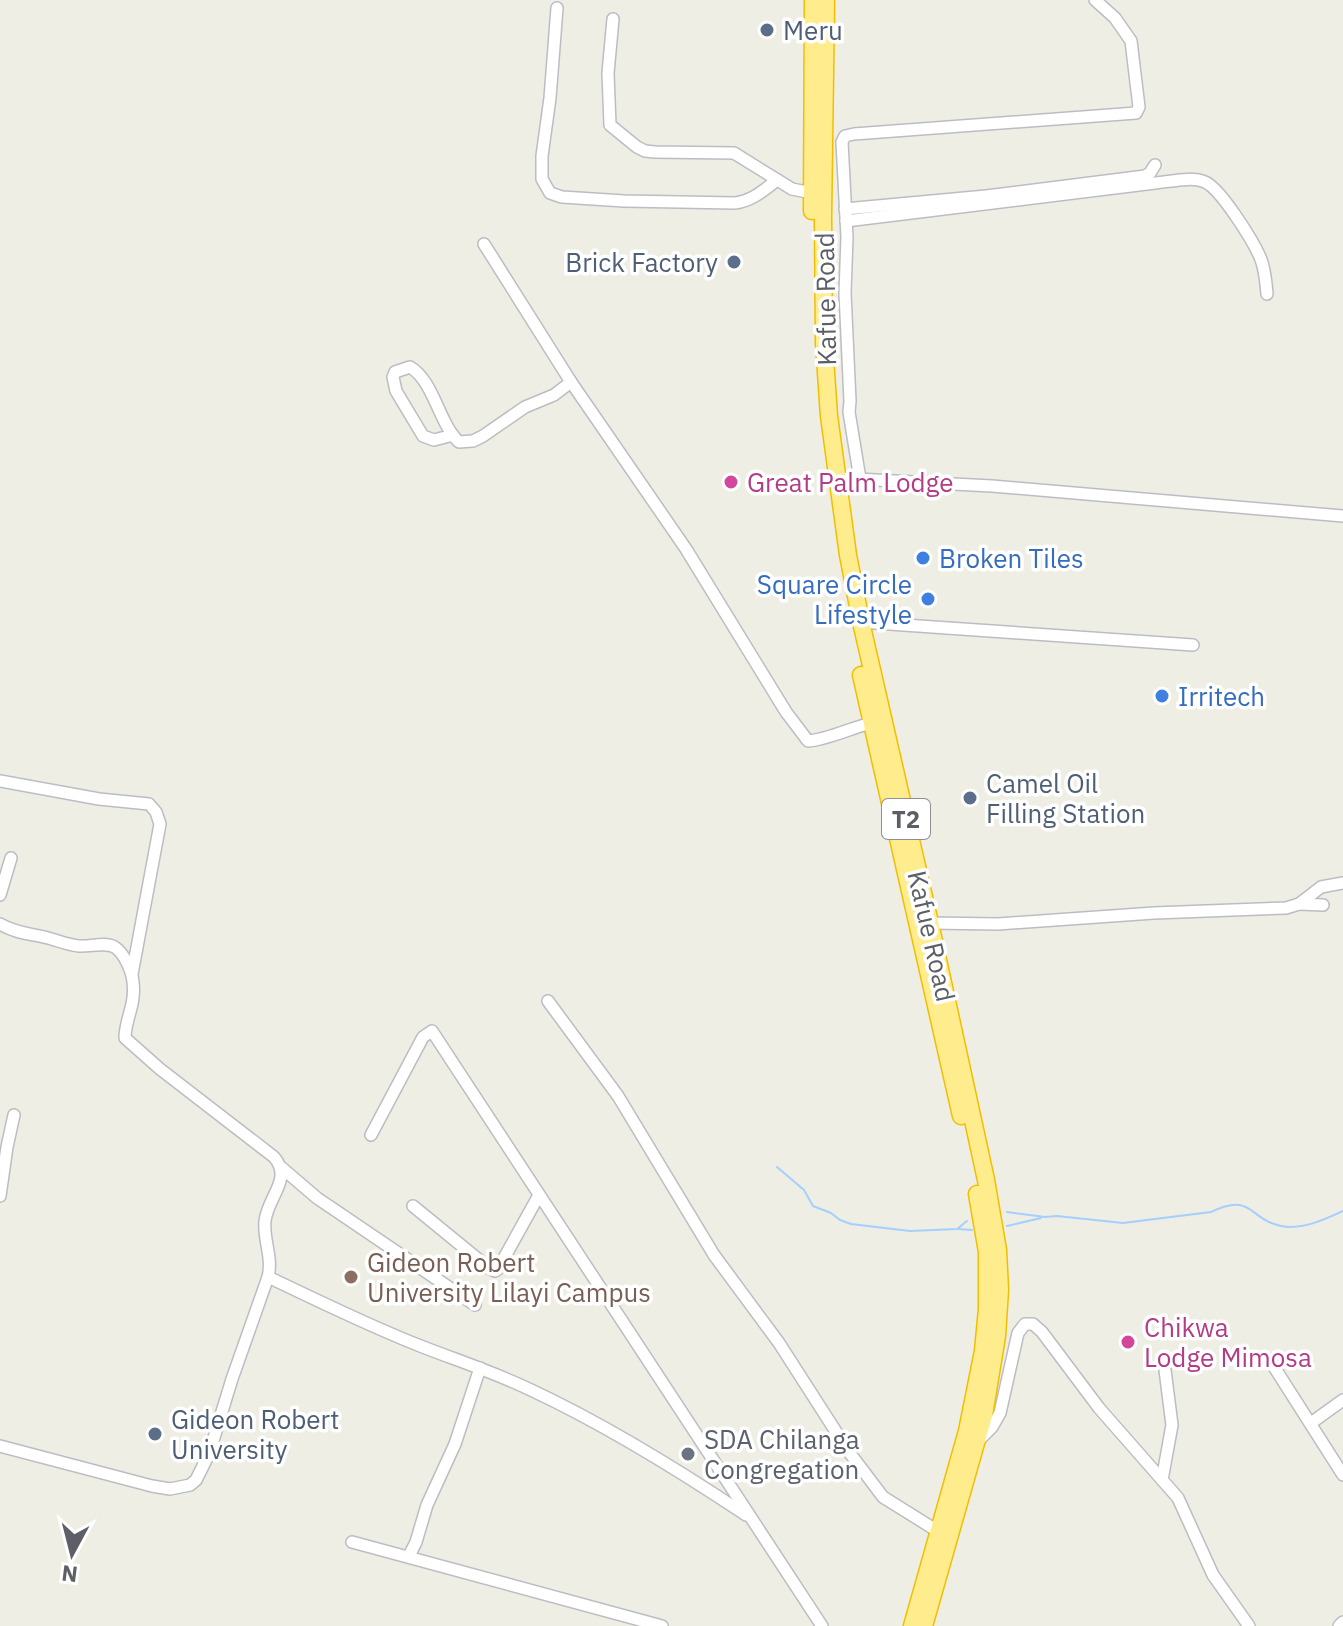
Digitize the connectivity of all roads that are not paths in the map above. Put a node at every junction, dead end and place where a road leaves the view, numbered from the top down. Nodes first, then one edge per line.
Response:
1 (813, 0) edge
2 (826, 0) edge
3 (1095, 0) edge
4 (557, 8) dead end
5 (613, 19) dead end
6 (1155, 165) dead end
7 (777, 180) junction
8 (812, 193) junction
9 (845, 215) junction
10 (823, 216) junction
11 (484, 244) dead end
12 (1267, 294) dead end
13 (824, 335) junction
14 (848, 335) junction
15 (571, 382) junction
16 (453, 435) junction
17 (837, 478) junction
18 (860, 479) junction
19 (1343, 516) edge
20 (861, 622) junction
21 (1193, 645) dead end
22 (871, 723) junction
23 (0, 781) edge
24 (11, 858) dead end
25 (1343, 883) edge
26 (0, 895) edge
27 (1299, 904) junction
28 (1323, 905) dead end
29 (930, 923) junction
30 (0, 924) edge
31 (132, 975) junction
32 (548, 1001) dead end
33 (14, 1115) dead end
34 (371, 1135) dead end
35 (282, 1168) junction
36 (539, 1195) junction
37 (0, 1196) edge
38 (413, 1206) dead end
39 (268, 1277) junction
40 (475, 1305) dead end
41 (1269, 1359) dead end
42 (480, 1368) junction
43 (1165, 1370) dead end
44 (1343, 1400) edge
45 (1311, 1423) junction
46 (976, 1443) junction
47 (0, 1446) edge
48 (1343, 1475) edge
49 (1162, 1480) junction
50 (750, 1518) junction
51 (939, 1532) junction
52 (352, 1542) dead end
53 (409, 1556) junction
54 (662, 1626) edge
55 (822, 1626) edge
56 (912, 1626) edge
57 (924, 1626) edge
58 (1249, 1626) edge

1 - 8 highway, Kafue Road / T2
2 - 10 highway, Kafue Road / T2
3 - 9 street
4 - 7 street
5 - 7 street
6 - 9 street
7 - 8 street
8 - 22 highway, Kafue Road / T2
9 - 10 street
9 - 12 street
9 - 14 street
10 - 13 highway, Kafue Road / T2
11 - 15 street
13 - 14 street
13 - 17 highway, Kafue Road / T2
14 - 18 street
15 - 16 street
15 - 22 street
16 - 16 street
17 - 18 street
17 - 20 highway, Kafue Road / T2
18 - 19 street
20 - 21 street
20 - 29 highway, Kafue Road / T2
22 - 51 highway, Kafue Road / T2
23 - 31 street
24 - 26 street
25 - 27 street
27 - 28 street
27 - 29 street
29 - 46 highway, Kafue Road / T2
30 - 31 street
31 - 35 street
32 - 51 street
33 - 37 street
34 - 36 street
35 - 39 street
35 - 40 street
36 - 38 street
36 - 50 street
39 - 42 street
39 - 47 street
41 - 45 street
42 - 50 street
42 - 53 street
43 - 49 street
44 - 45 street
45 - 48 street
46 - 49 street
46 - 57 highway, Kafue Road / T2
49 - 58 street
50 - 55 street
51 - 56 highway, Kafue Road / T2
52 - 53 street
53 - 54 street

